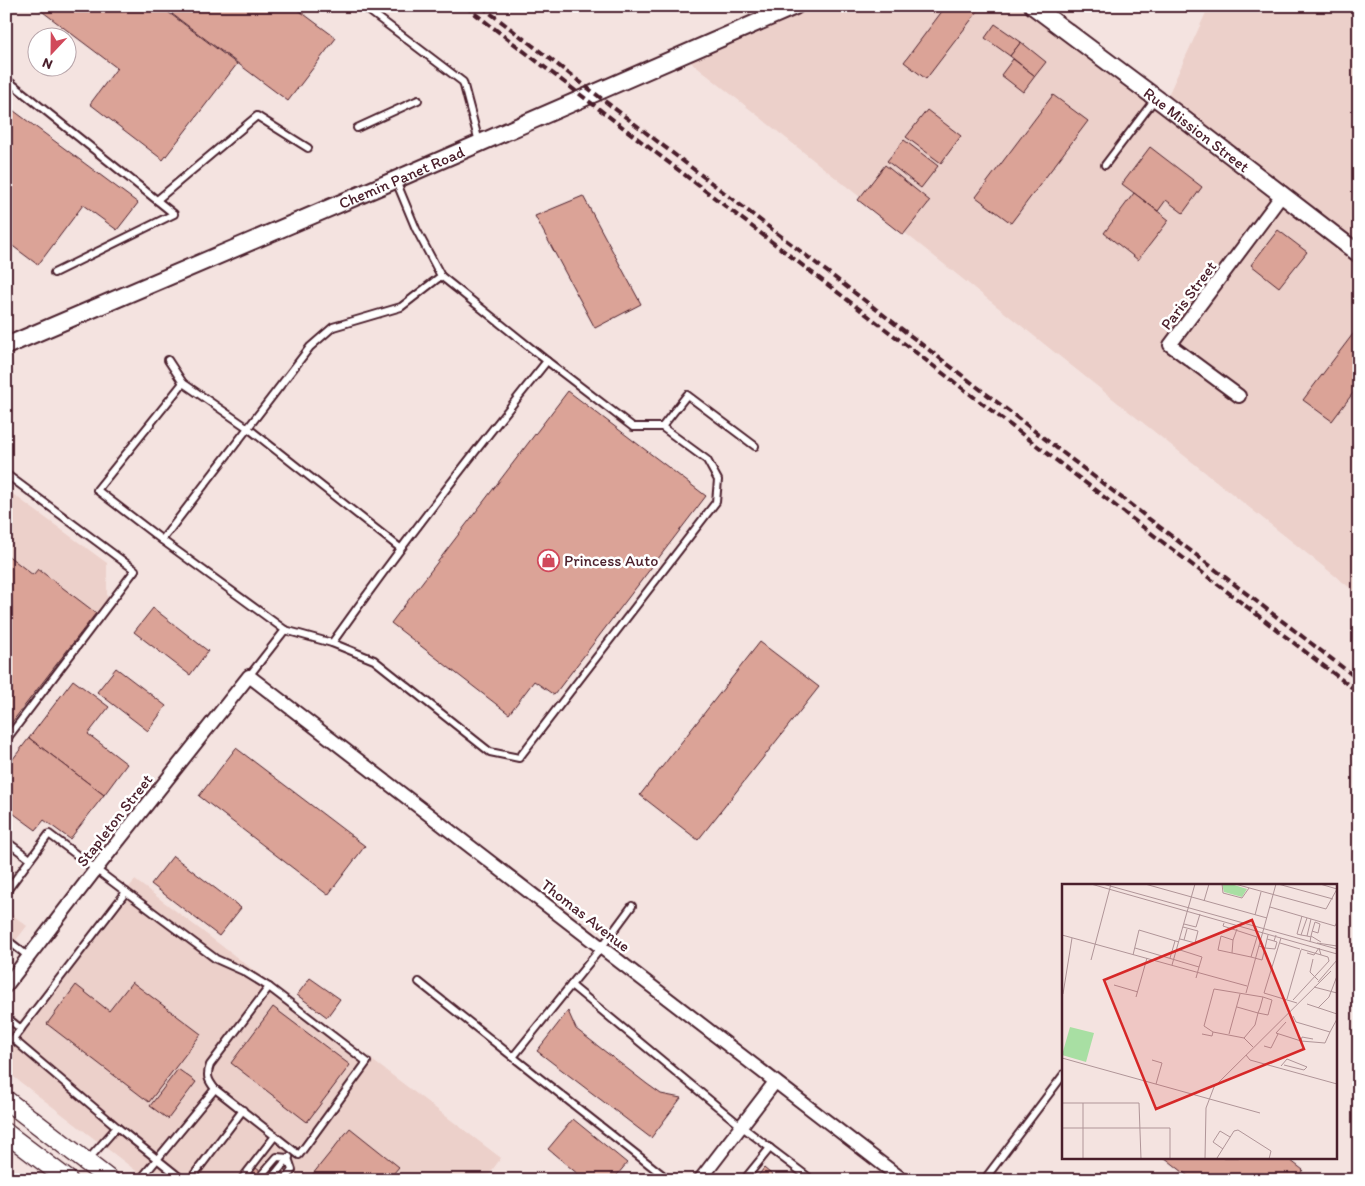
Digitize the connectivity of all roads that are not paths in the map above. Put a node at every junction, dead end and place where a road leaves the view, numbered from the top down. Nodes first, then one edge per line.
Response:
1 (363, 6) edge
2 (795, 6) edge
3 (1033, 6) edge
4 (6, 79) edge
5 (1155, 98) junction
6 (418, 100) dead end
7 (357, 128) dead end
8 (480, 143) junction
9 (308, 148) dead end
10 (1105, 164) dead end
11 (395, 180) junction
12 (1282, 195) junction
13 (157, 200) junction
14 (1359, 254) edge
15 (54, 273) dead end
16 (442, 276) junction
17 (6, 346) edge
18 (168, 360) dead end
19 (548, 361) junction
20 (183, 383) junction
21 (1239, 396) dead end
22 (662, 427) junction
23 (248, 428) junction
24 (755, 446) dead end
25 (6, 474) edge
26 (162, 540) junction
27 (400, 548) junction
28 (285, 630) junction
29 (332, 643) junction
30 (249, 676) junction
31 (6, 740) edge
32 (6, 841) edge
33 (30, 859) junction
34 (96, 869) junction
35 (6, 892) edge
36 (126, 892) junction
37 (632, 906) dead end
38 (6, 939) edge
39 (602, 948) junction
40 (29, 957) junction
41 (419, 982) dead end
42 (571, 985) junction
43 (6, 986) edge
44 (269, 987) junction
45 (6, 1017) edge
46 (21, 1029) junction
47 (513, 1057) junction
48 (1062, 1077) edge
49 (775, 1082) junction
50 (215, 1089) junction
51 (6, 1100) edge
52 (242, 1110) junction
53 (741, 1126) junction
54 (117, 1127) junction
55 (6, 1132) edge
56 (275, 1136) junction
57 (770, 1148) junction
58 (294, 1151) junction
59 (288, 1158) junction
60 (157, 1159) junction
61 (86, 1162) junction
62 (263, 1173) dead end
63 (272, 1179) edge
64 (68, 1180) edge
65 (110, 1180) edge
66 (140, 1180) edge
67 (183, 1180) edge
68 (190, 1180) edge
69 (241, 1180) edge
70 (285, 1180) edge
71 (669, 1180) edge
72 (700, 1180) edge
73 (744, 1180) edge
74 (812, 1180) edge
75 (903, 1180) edge
76 (984, 1180) edge

1 - 8 lane
2 - 8 street, Chemin Panet Road
3 - 5 street, Rue Mission Street
4 - 13 lane
5 - 10 lane
5 - 12 street, Rue Mission Street
6 - 7 lane
8 - 11 street, Chemin Panet Road
9 - 13 lane
11 - 16 lane
11 - 17 street, Chemin Panet Road
12 - 14 street, Rue Mission Street
12 - 21 street, Paris Street
13 - 15 lane
16 - 19 lane
16 - 23 lane
18 - 20 lane
19 - 22 lane
19 - 27 lane
20 - 23 lane
20 - 26 lane
22 - 24 lane
22 - 29 lane
23 - 26 lane
23 - 27 lane
25 - 31 lane
26 - 28 lane
27 - 29 lane
28 - 29 lane
28 - 30 lane
30 - 34 street, Stapleton Street
30 - 39 street, Thomas Avenue
32 - 33 lane
33 - 34 lane
33 - 35 lane
34 - 36 lane
34 - 40 street, Stapleton Street
36 - 44 lane
36 - 46 lane
37 - 39 lane
38 - 40 lane
39 - 42 lane
39 - 49 street, Thomas Avenue
40 - 43 street, Stapleton Street
41 - 47 lane
42 - 47 lane
42 - 53 lane
44 - 50 lane
44 - 58 lane
45 - 46 lane
46 - 54 lane
47 - 71 lane
48 - 76 lane
49 - 53 street
49 - 75 street, Thomas Avenue
50 - 52 lane
50 - 60 lane
51 - 61 main road
52 - 56 lane
52 - 68 lane
53 - 57 lane
53 - 72 street
54 - 60 lane
54 - 61 lane
55 - 64 main road
56 - 58 lane
56 - 69 lane
57 - 73 lane
57 - 74 lane
58 - 59 lane
59 - 62 lane
59 - 63 lane
59 - 70 lane
60 - 66 lane
60 - 67 lane
61 - 65 main road

